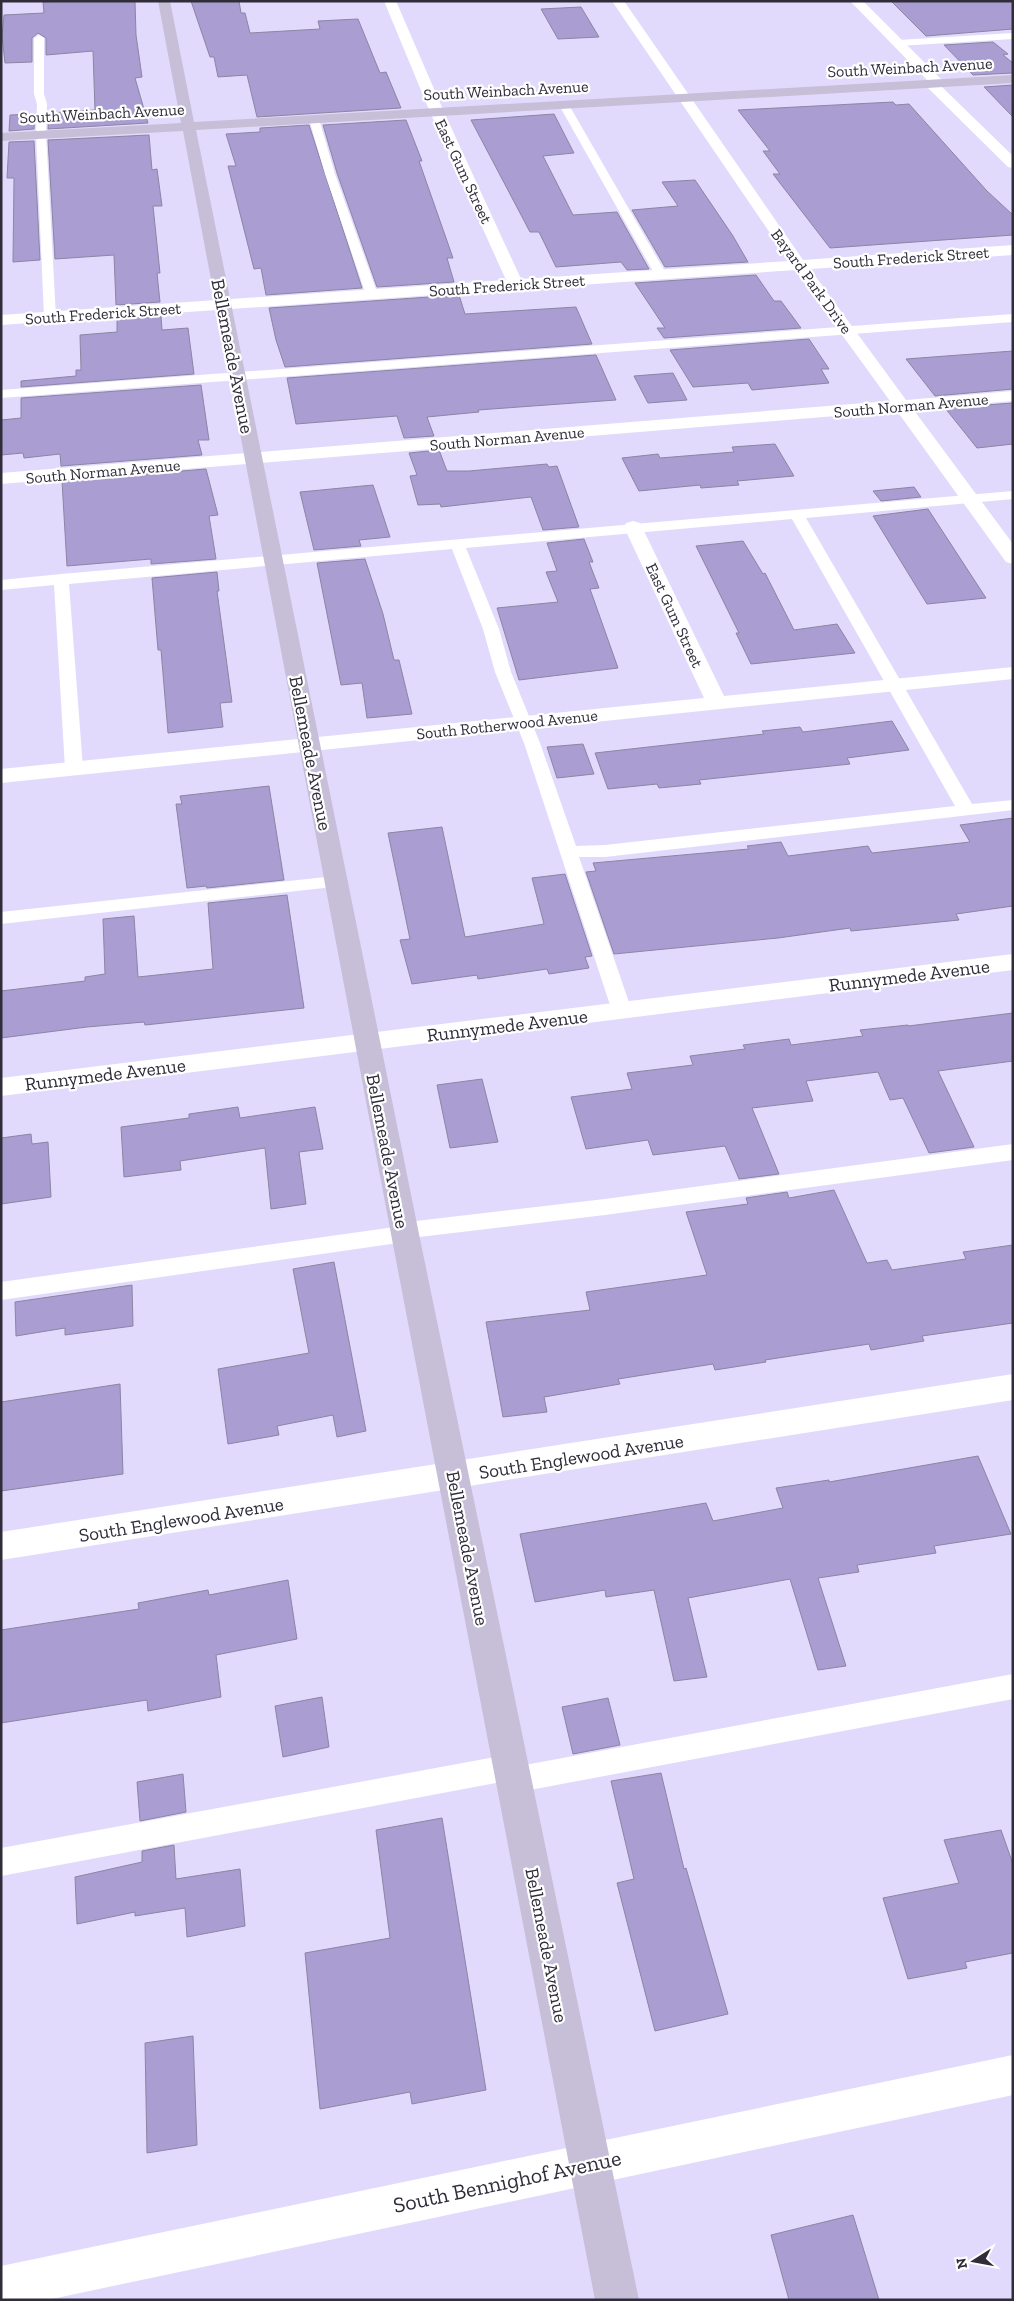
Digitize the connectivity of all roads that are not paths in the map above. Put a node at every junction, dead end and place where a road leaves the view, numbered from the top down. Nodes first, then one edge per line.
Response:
1 (164, 1) edge
2 (390, 1) edge
3 (618, 1) edge
4 (856, 1) edge
5 (1013, 36) edge
6 (40, 38) dead end
7 (898, 43) junction
8 (1013, 79) edge
9 (935, 84) junction
10 (683, 98) junction
11 (564, 105) junction
12 (437, 112) junction
13 (314, 119) junction
14 (187, 126) junction
15 (41, 134) junction
16 (1, 137) edge
17 (1013, 164) edge
18 (1013, 250) edge
19 (799, 265) junction
20 (661, 275) junction
21 (516, 285) junction
22 (372, 294) junction
23 (223, 305) junction
24 (50, 317) junction
25 (1013, 318) edge
26 (1, 320) edge
27 (849, 331) junction
28 (236, 376) junction
29 (1, 394) edge
30 (1013, 396) edge
31 (902, 405) junction
32 (253, 459) junction
33 (1, 479) edge
34 (1013, 495) edge
35 (971, 499) junction
36 (796, 513) junction
37 (633, 527) junction
38 (457, 543) junction
39 (1013, 558) edge
40 (273, 561) junction
41 (61, 579) junction
42 (1, 585) edge
43 (1013, 673) edge
44 (894, 685) junction
45 (717, 702) junction
46 (523, 722) junction
47 (309, 744) junction
48 (74, 768) junction
49 (1, 776) edge
50 (1013, 805) edge
51 (966, 810) junction
52 (570, 852) junction
53 (336, 882) junction
54 (1, 918) edge
55 (1013, 962) edge
56 (622, 1011) junction
57 (367, 1041) junction
58 (1, 1087) edge
59 (1013, 1152) edge
60 (405, 1234) junction
61 (1, 1291) edge
62 (1013, 1387) edge
63 (454, 1476) junction
64 (1, 1546) edge
65 (1013, 1686) edge
66 (513, 1774) junction
67 (1, 1862) edge
68 (1013, 2075) edge
69 (590, 2164) junction
70 (1, 2288) edge
71 (617, 2300) edge

1 - 14 street, Bellemeade Avenue
2 - 12 street, East Gum Street
3 - 10 street, Bayard Park Drive
4 - 7 street
5 - 7 lane
6 - 15 lane
7 - 9 street
8 - 9 street, South Weinbach Avenue
9 - 10 street, South Weinbach Avenue
9 - 17 street
10 - 11 street, South Weinbach Avenue
10 - 19 street, Bayard Park Drive
11 - 12 street, South Weinbach Avenue
11 - 20 lane
12 - 13 street, South Weinbach Avenue
12 - 21 street, East Gum Street
13 - 14 street, South Weinbach Avenue
13 - 22 lane
14 - 15 street, South Weinbach Avenue
14 - 23 street, Bellemeade Avenue
15 - 16 street, South Weinbach Avenue
15 - 24 lane
18 - 19 street, South Frederick Street
19 - 20 street, South Frederick Street
19 - 27 street, Bayard Park Drive
20 - 21 street, South Frederick Street
21 - 22 street, South Frederick Street
22 - 23 street, South Frederick Street
23 - 24 street, South Frederick Street
23 - 28 street, Bellemeade Avenue
24 - 26 street, South Frederick Street
25 - 27 lane
27 - 28 lane
27 - 31 street, Bayard Park Drive
28 - 29 lane
28 - 32 street, Bellemeade Avenue
30 - 31 street, South Norman Avenue
31 - 32 street, South Norman Avenue
31 - 35 street, Bayard Park Drive
32 - 33 street, South Norman Avenue
32 - 40 street, Bellemeade Avenue
34 - 35 lane
35 - 36 lane
35 - 39 street, Bayard Park Drive
36 - 37 lane
36 - 44 lane
37 - 38 lane
37 - 45 street, East Gum Street
38 - 40 lane
38 - 46 lane
40 - 41 lane
40 - 47 street, Bellemeade Avenue
41 - 42 lane
41 - 48 lane
43 - 44 street, South Rotherwood Avenue
44 - 45 street, South Rotherwood Avenue
44 - 51 lane
45 - 46 street, South Rotherwood Avenue
46 - 47 street, South Rotherwood Avenue
46 - 52 lane
47 - 48 street, South Rotherwood Avenue
47 - 53 street, Bellemeade Avenue
48 - 49 street, South Rotherwood Avenue
50 - 51 lane
51 - 52 lane
52 - 56 lane
53 - 54 lane
53 - 57 street, Bellemeade Avenue
55 - 56 street, Runnymede Avenue
56 - 57 street, Runnymede Avenue
57 - 58 street, Runnymede Avenue
57 - 60 street, Bellemeade Avenue
59 - 60 lane
60 - 61 lane
60 - 63 street, Bellemeade Avenue
62 - 63 street, South Englewood Avenue
63 - 64 street, South Englewood Avenue
63 - 66 street, Bellemeade Avenue
65 - 66 lane
66 - 67 lane
66 - 69 street, Bellemeade Avenue
68 - 69 street, South Bennighof Avenue
69 - 70 street, South Bennighof Avenue
69 - 71 street, Bellemeade Avenue

